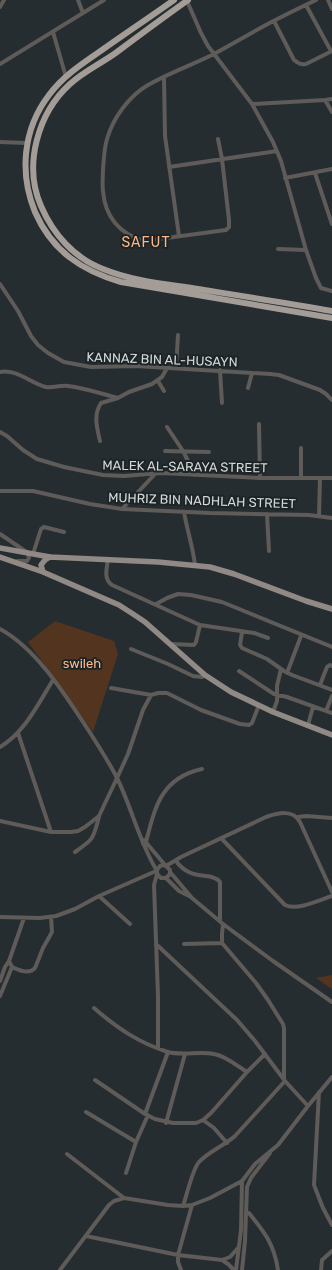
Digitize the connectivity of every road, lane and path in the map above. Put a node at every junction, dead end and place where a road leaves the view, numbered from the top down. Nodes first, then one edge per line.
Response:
1 (4, 0) edge
2 (78, 0) edge
3 (104, 0) edge
4 (174, 0) edge
5 (188, 0) edge
6 (316, 0) edge
7 (328, 0) edge
8 (306, 5) junction
9 (0, 7) edge
10 (161, 9) junction
11 (332, 9) edge
12 (83, 13) junction
13 (165, 16) junction
14 (274, 21) junction
15 (53, 32) junction
16 (332, 51) edge
17 (214, 54) junction
18 (0, 64) edge
19 (66, 77) junction
20 (164, 78) junction
21 (332, 98) edge
22 (325, 100) junction
23 (252, 104) junction
24 (332, 112) edge
25 (218, 139) dead end
26 (0, 142) edge
27 (27, 143) junction
28 (277, 151) junction
29 (222, 159) junction
30 (169, 166) junction
31 (332, 169) edge
32 (315, 173) junction
33 (285, 178) junction
34 (332, 224) edge
35 (179, 236) junction
36 (278, 249) dead end
37 (306, 250) junction
38 (0, 284) edge
39 (2, 291) edge
40 (332, 291) edge
41 (332, 311) edge
42 (332, 318) edge
43 (178, 335) dead end
44 (167, 368) junction
45 (176, 368) junction
46 (220, 370) junction
47 (0, 372) edge
48 (252, 372) junction
49 (158, 381) junction
50 (248, 388) dead end
51 (164, 391) dead end
52 (118, 398) junction
53 (332, 400) edge
54 (222, 403) dead end
55 (259, 424) dead end
56 (167, 427) dead end
57 (0, 432) edge
58 (100, 441) dead end
59 (301, 448) dead end
60 (164, 451) dead end
61 (183, 451) junction
62 (209, 452) dead end
63 (155, 474) junction
64 (195, 475) junction
65 (260, 478) junction
66 (301, 478) junction
67 (320, 478) junction
68 (332, 478) edge
69 (0, 491) edge
70 (122, 509) junction
71 (184, 512) junction
72 (267, 514) junction
73 (319, 516) junction
74 (332, 518) edge
75 (64, 532) dead end
76 (0, 534) edge
77 (0, 548) edge
78 (269, 551) dead end
79 (31, 554) junction
80 (0, 557) edge
81 (50, 557) junction
82 (108, 558) junction
83 (13, 561) junction
84 (195, 565) junction
85 (43, 572) junction
86 (156, 604) junction
87 (332, 609) edge
88 (200, 625) junction
89 (0, 629) edge
90 (242, 632) junction
91 (301, 636) junction
92 (268, 638) dead end
93 (170, 644) junction
94 (332, 647) edge
95 (131, 648) dead end
96 (332, 666) edge
97 (281, 669) junction
98 (239, 671) dead end
99 (287, 673) junction
100 (205, 675) junction
101 (53, 680) junction
102 (320, 685) junction
103 (111, 688) dead end
104 (332, 690) edge
105 (277, 694) junction
106 (151, 695) junction
107 (332, 696) edge
108 (259, 705) junction
109 (313, 707) junction
110 (326, 710) junction
111 (273, 712) junction
112 (332, 713) edge
113 (308, 725) junction
114 (18, 732) junction
115 (332, 735) edge
116 (0, 746) edge
117 (202, 769) dead end
118 (117, 778) junction
119 (99, 816) junction
120 (298, 817) junction
121 (332, 818) edge
122 (0, 821) edge
123 (51, 832) junction
124 (221, 838) junction
125 (144, 843) junction
126 (75, 852) dead end
127 (176, 861) junction
128 (166, 865) junction
129 (170, 871) junction
130 (157, 872) junction
131 (166, 878) junction
132 (332, 892) edge
133 (99, 896) junction
134 (332, 896) edge
135 (192, 898) junction
136 (0, 917) edge
137 (51, 917) junction
138 (24, 918) junction
139 (221, 922) junction
140 (130, 924) dead end
141 (222, 943) junction
142 (156, 944) junction
143 (184, 944) dead end
144 (9, 961) junction
145 (12, 967) junction
146 (0, 981) edge
147 (0, 996) edge
148 (332, 1002) edge
149 (94, 1008) dead end
150 (158, 1048) junction
151 (168, 1052) junction
152 (185, 1054) junction
153 (265, 1054) junction
154 (247, 1072) junction
155 (332, 1077) edge
156 (95, 1080) dead end
157 (285, 1080) junction
158 (319, 1092) junction
159 (308, 1106) junction
160 (86, 1112) dead end
161 (146, 1114) junction
162 (203, 1120) junction
163 (166, 1122) junction
164 (136, 1142) junction
165 (227, 1143) junction
166 (273, 1150) junction
167 (68, 1154) dead end
168 (126, 1173) dead end
169 (242, 1181) junction
170 (124, 1198) junction
171 (192, 1205) junction
172 (183, 1206) junction
173 (247, 1213) junction
174 (332, 1225) edge
175 (86, 1236) junction
176 (239, 1246) junction
177 (332, 1251) edge
178 (178, 1255) junction
179 (222, 1260) junction
180 (60, 1270) edge
181 (181, 1270) edge
182 (235, 1270) edge
183 (242, 1270) edge
184 (278, 1270) edge
185 (320, 1270) edge

1 - 9 street
2 - 12 street
3 - 12 street
4 - 10 highway
5 - 13 highway
5 - 17 street
6 - 8 street
7 - 11 street
8 - 14 street
8 - 16 street
10 - 13 highway
10 - 19 highway
12 - 15 street
13 - 41 highway
14 - 16 street
14 - 17 street
15 - 18 street
15 - 19 street
17 - 20 street
17 - 23 street
19 - 27 highway
20 - 30 street
20 - 35 street
21 - 22 street
22 - 23 street
22 - 24 street
23 - 28 street
25 - 29 street
26 - 27 street
27 - 42 highway
28 - 29 street
28 - 33 street
29 - 30 street
29 - 35 street
30 - 35 street
31 - 32 street
32 - 33 street
32 - 34 street
33 - 37 street
36 - 37 street
37 - 40 street
38 - 39 street, KANNAZ BIN AL-HUSAYN
39 - 44 street, KANNAZ BIN AL-HUSAYN
43 - 45 street
44 - 45 street, KANNAZ BIN AL-HUSAYN
44 - 49 street
45 - 46 street, KANNAZ BIN AL-HUSAYN
46 - 48 street, KANNAZ BIN AL-HUSAYN
46 - 54 street
47 - 52 street
48 - 50 street
48 - 53 street, KANNAZ BIN AL-HUSAYN
49 - 51 street
49 - 52 street
52 - 58 street
55 - 65 street
56 - 61 street
57 - 63 street, MALEK AL-SARAYA STREET
59 - 66 street
60 - 61 street
61 - 62 street
61 - 64 street
63 - 64 street, MALEK AL-SARAYA STREET
63 - 70 street
64 - 65 street, MALEK AL-SARAYA STREET
65 - 66 street, MALEK AL-SARAYA STREET
66 - 67 street, MALEK AL-SARAYA STREET
67 - 68 street, MALEK AL-SARAYA STREET
67 - 73 street
69 - 70 street, MUHRIZ BIN NADHLAH STREET
70 - 71 street, MUHRIZ BIN NADHLAH STREET
71 - 72 street, MUHRIZ BIN NADHLAH STREET
71 - 84 street
72 - 73 street, MUHRIZ BIN NADHLAH STREET
72 - 78 street
73 - 74 street, MUHRIZ BIN NADHLAH STREET
75 - 79 street
76 - 79 street
77 - 79 main road
79 - 81 main road
79 - 83 street
80 - 83 main road
81 - 82 main road
81 - 85 main road
82 - 84 main road
82 - 86 street
83 - 85 main road
84 - 87 main road
85 - 93 main road
86 - 88 street
86 - 91 street
88 - 90 street
88 - 93 street
89 - 101 street
90 - 92 street
90 - 97 street
91 - 94 street
91 - 99 street
93 - 100 main road
95 - 100 street
96 - 102 street
97 - 99 street
97 - 105 street
98 - 105 street
99 - 102 street
100 - 108 main road
101 - 114 street
101 - 118 street
102 - 104 street
103 - 106 street
105 - 109 street
105 - 111 street
106 - 108 street
106 - 118 street
107 - 110 street
108 - 111 main road
109 - 110 street
109 - 113 street
110 - 112 street
111 - 113 main road
113 - 115 main road
114 - 116 street
114 - 123 street
117 - 125 street
118 - 119 street
118 - 125 street
119 - 123 street
119 - 126 street
120 - 121 street
120 - 124 street
120 - 132 street
122 - 123 street
124 - 127 street
124 - 134 street
125 - 128 street
125 - 130 street
127 - 128 street
127 - 129 street
127 - 139 street
128 - 129 street
128 - 130 street
129 - 131 street
129 - 135 street
130 - 131 street
130 - 133 street
130 - 142 street
131 - 135 street
133 - 137 street
133 - 140 street
135 - 139 street
136 - 138 street
137 - 138 street
137 - 145 street
138 - 144 street
139 - 141 street
139 - 148 street
141 - 143 street
141 - 157 street
142 - 150 street
142 - 153 street
144 - 145 street
144 - 146 street
145 - 147 street
149 - 150 street
150 - 151 street
151 - 152 street
151 - 161 street
152 - 154 street
152 - 163 street
153 - 154 street
153 - 157 street
154 - 162 street
155 - 158 street
156 - 161 street
157 - 159 street
157 - 165 street
158 - 159 street
158 - 174 street
159 - 166 street
160 - 164 street
161 - 163 street
161 - 164 street
162 - 163 street
162 - 165 street
164 - 168 street
165 - 172 street
166 - 169 street
166 - 173 street
167 - 170 street
169 - 171 street
169 - 176 street
170 - 172 street
170 - 175 street
171 - 172 street
171 - 178 street
173 - 183 street
173 - 184 street
175 - 178 street
175 - 180 street
176 - 179 street
176 - 182 street
177 - 185 street
178 - 179 street
178 - 181 street
179 - 182 street

